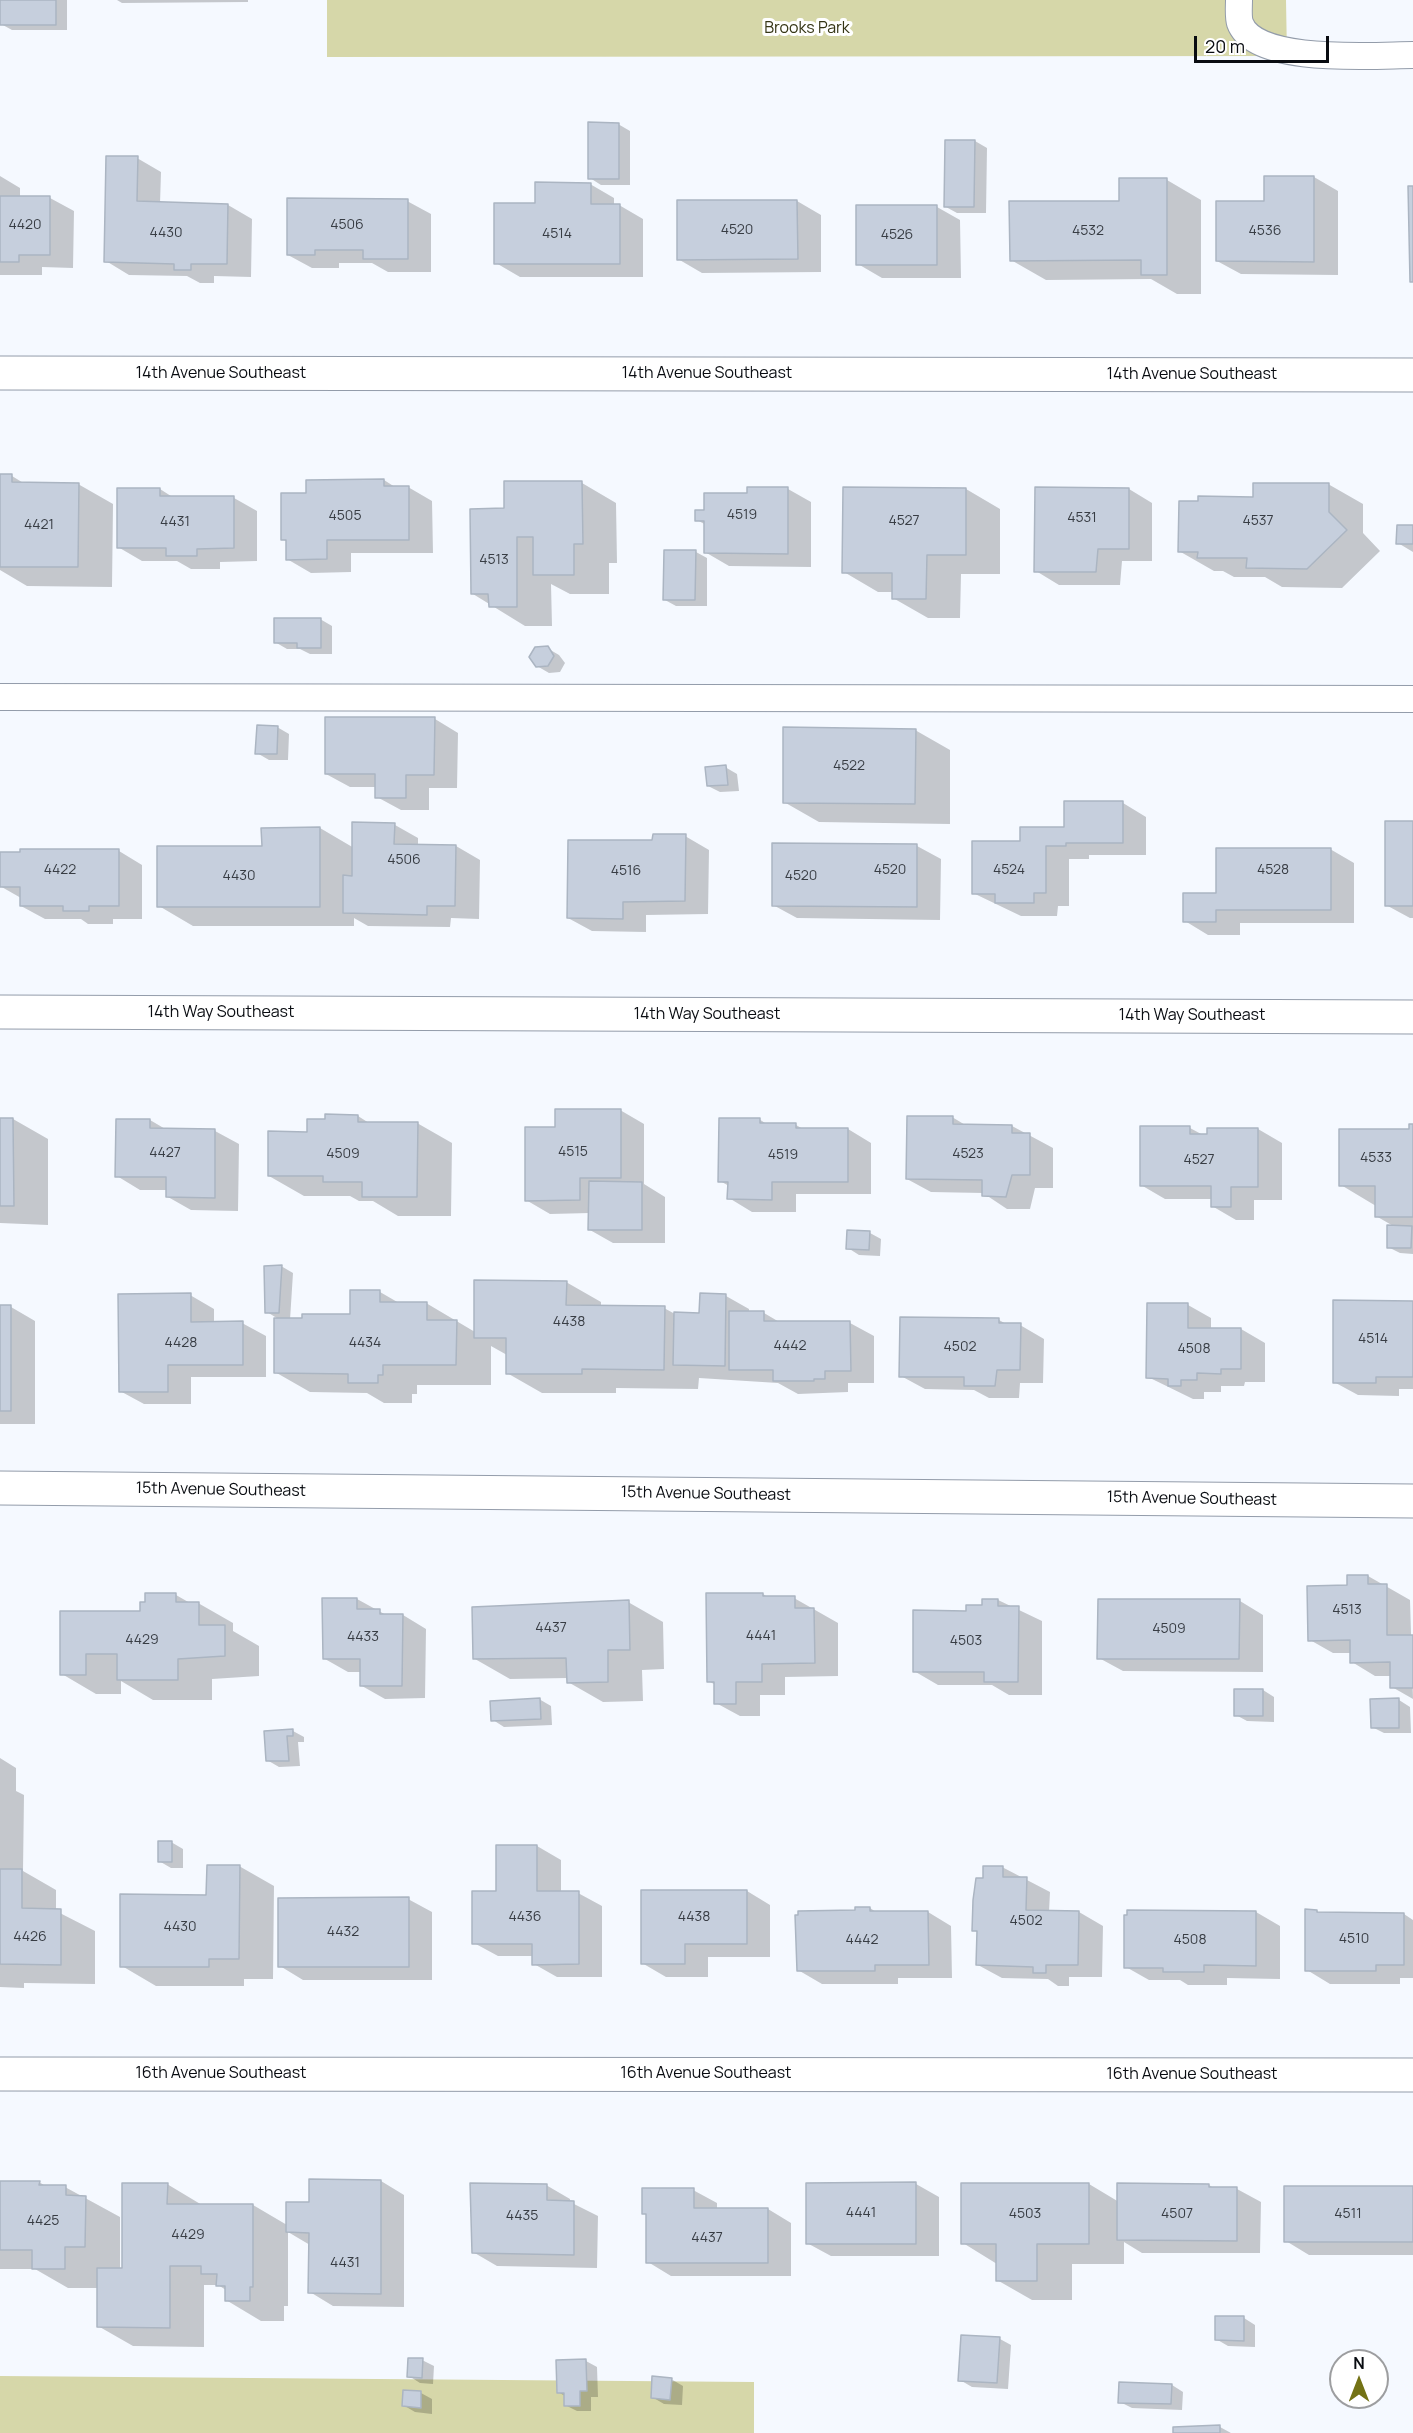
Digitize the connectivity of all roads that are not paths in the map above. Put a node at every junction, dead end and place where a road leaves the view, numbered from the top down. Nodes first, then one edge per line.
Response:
1 (1239, 0) edge
2 (1413, 56) edge
3 (0, 373) edge
4 (1413, 375) edge
5 (0, 697) edge
6 (1413, 699) edge
7 (0, 1012) edge
8 (1413, 1017) edge
9 (0, 1488) edge
10 (1413, 1501) edge
11 (0, 2074) edge
12 (1413, 2075) edge

1 - 2 lane
3 - 4 street, 14th Avenue Southeast
5 - 6 lane
7 - 8 street, 14th Way Southeast
9 - 10 street, 15th Avenue Southeast
11 - 12 street, 16th Avenue Southeast

